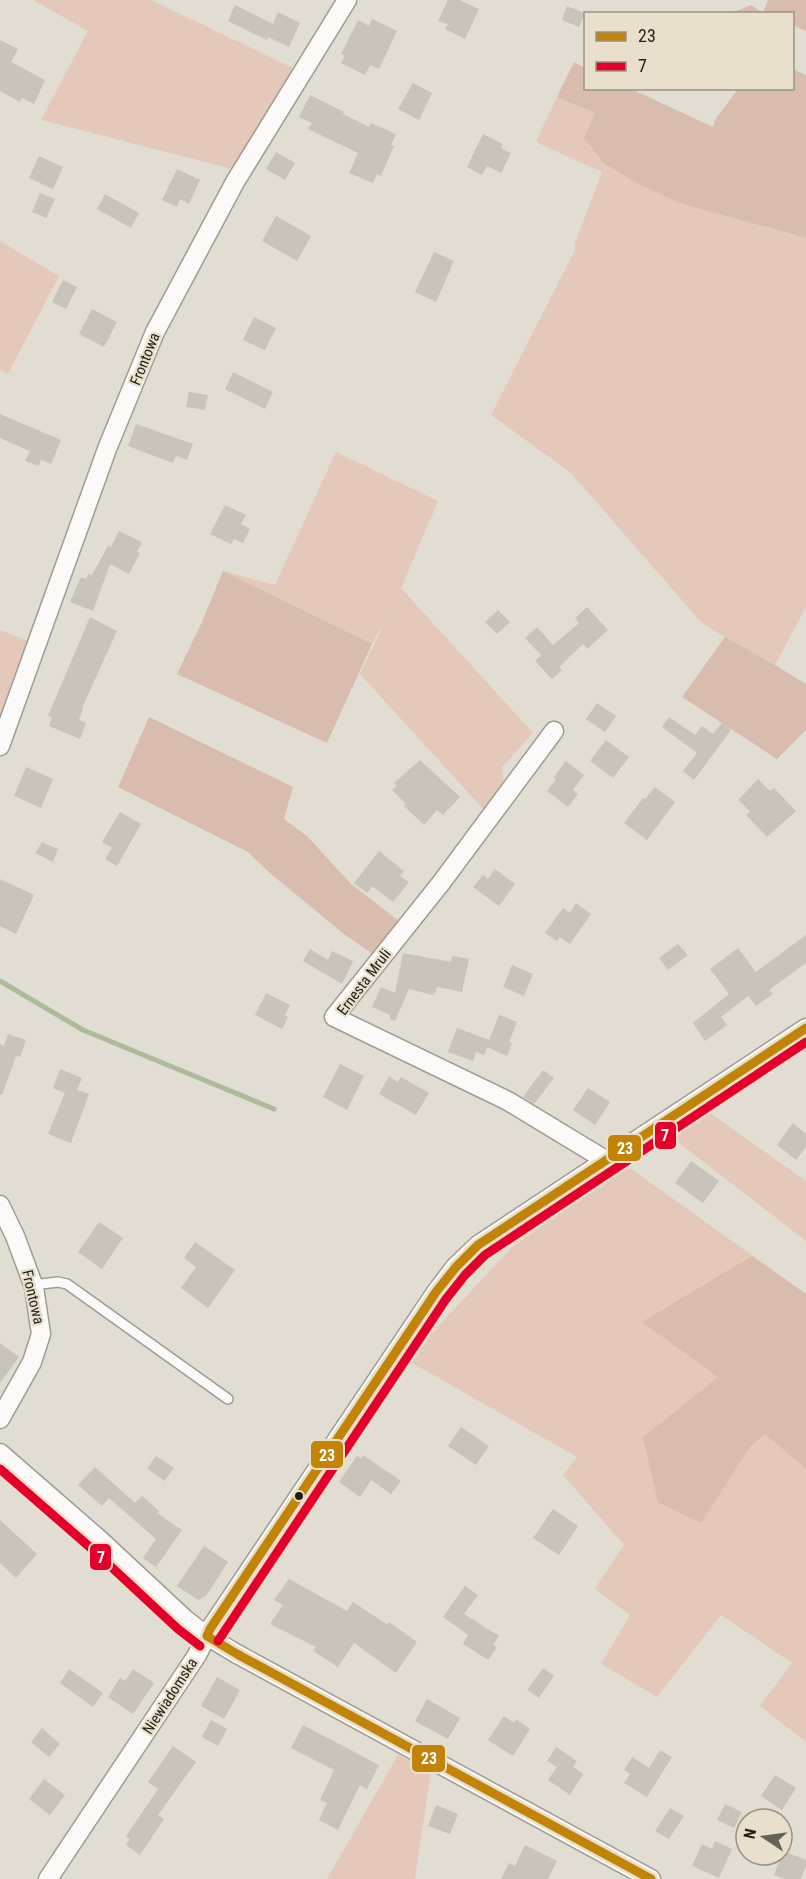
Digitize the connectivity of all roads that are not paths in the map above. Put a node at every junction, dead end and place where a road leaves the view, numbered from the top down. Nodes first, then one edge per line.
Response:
1 (346, 0) edge
2 (554, 731) dead end
3 (0, 746) edge
4 (806, 1028) edge
5 (607, 1161) junction
6 (0, 1205) edge
7 (33, 1285) junction
8 (228, 1399) dead end
9 (0, 1419) edge
10 (0, 1453) edge
11 (207, 1636) junction
12 (48, 1879) edge
13 (651, 1879) edge

1 - 3 street, Frontowa
2 - 5 street, Ernesta Mruli
4 - 5 street, Niewiadomska
5 - 11 street, Niewiadomska
6 - 7 street, Frontowa
7 - 8 lane
7 - 9 street, Frontowa
10 - 11 street
11 - 12 street, Niewiadomska
11 - 13 street

